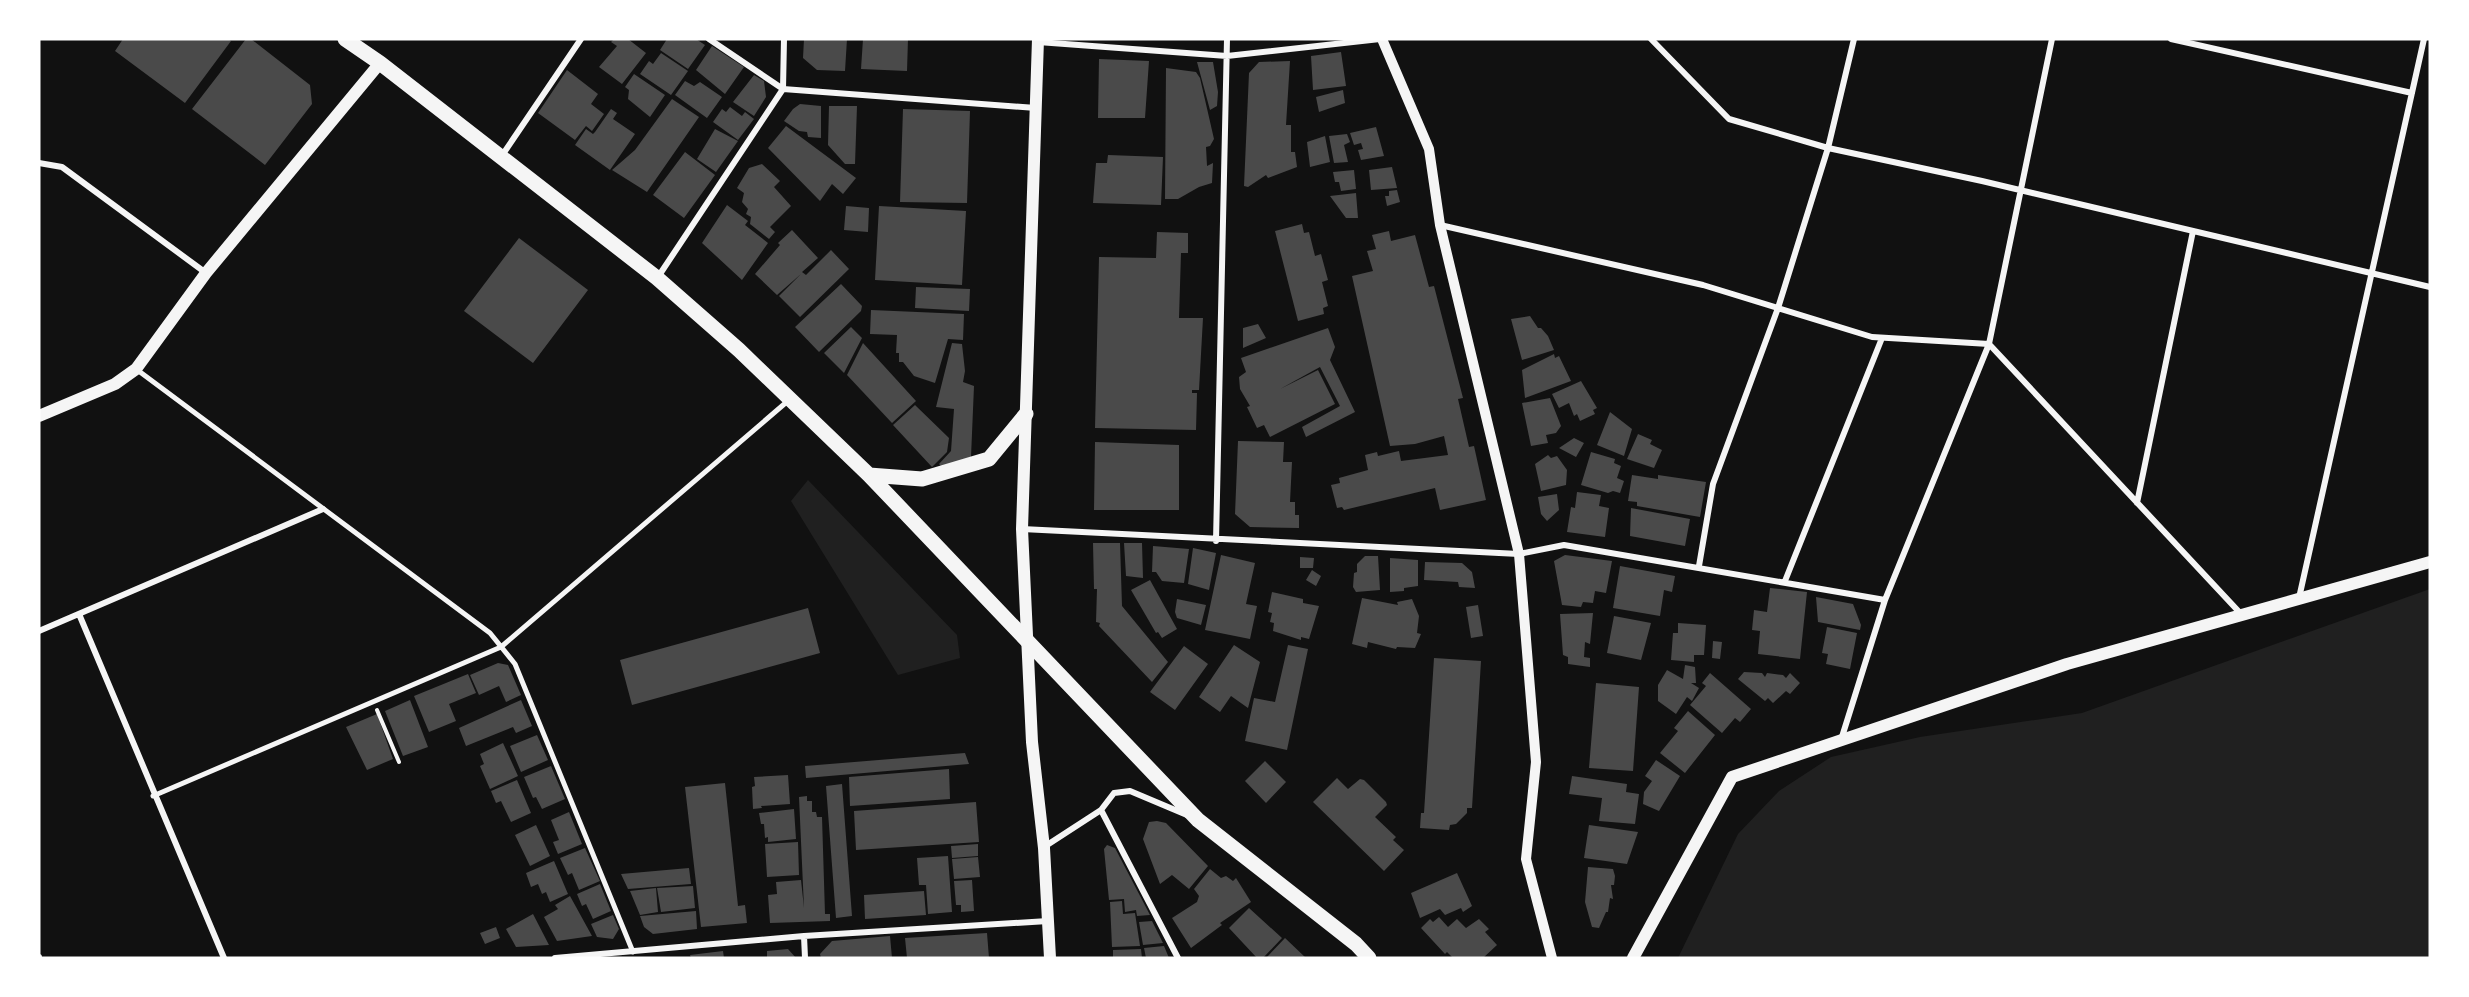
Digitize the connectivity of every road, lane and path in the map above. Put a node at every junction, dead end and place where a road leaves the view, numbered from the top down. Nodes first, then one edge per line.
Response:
1 (345, 39) edge
2 (581, 39) edge
3 (709, 39) edge
4 (784, 39) edge
5 (1227, 39) edge
6 (1381, 39) edge
7 (1651, 39) edge
8 (1854, 39) edge
9 (2052, 39) edge
10 (2171, 39) edge
11 (2424, 39) edge
12 (1038, 40) edge
13 (1227, 56) junction
14 (380, 63) junction
15 (783, 89) junction
16 (2412, 93) junction
17 (1036, 108) junction
18 (1828, 148) junction
19 (500, 158) junction
20 (39, 164) edge
21 (2019, 190) junction
22 (1440, 225) junction
23 (2193, 231) junction
24 (206, 273) junction
25 (2371, 273) junction
26 (657, 278) junction
27 (2430, 287) edge
28 (1778, 308) junction
29 (1882, 338) junction
30 (1989, 344) junction
31 (136, 369) junction
32 (791, 398) junction
33 (1026, 414) junction
34 (39, 416) edge
35 (869, 475) junction
36 (2137, 503) junction
37 (323, 509) junction
38 (1022, 529) junction
39 (1216, 541) junction
40 (1519, 554) junction
41 (2430, 562) edge
42 (1699, 567) junction
43 (1785, 581) junction
44 (2299, 599) junction
45 (1884, 600) junction
46 (79, 614) junction
47 (2242, 615) junction
48 (39, 632) edge
49 (1027, 640) junction
50 (501, 647) junction
51 (374, 703) dead end
52 (1840, 741) junction
53 (399, 762) dead end
54 (153, 796) junction
55 (1101, 810) junction
56 (1198, 820) junction
57 (1044, 848) junction
58 (1048, 921) junction
59 (804, 936) junction
60 (633, 955) edge
61 (224, 958) edge
62 (555, 958) edge
63 (805, 958) edge
64 (1050, 958) edge
65 (1178, 958) edge
66 (1369, 958) edge
67 (1552, 958) edge
68 (1633, 958) edge

1 - 14 main road
2 - 19 street
3 - 15 street
4 - 15 street
5 - 13 street
6 - 13 street
6 - 22 street
7 - 18 street
8 - 18 street
9 - 21 street
10 - 16 street
11 - 16 street
12 - 13 street
12 - 17 main road
13 - 39 street
14 - 19 main road
14 - 24 main road
15 - 17 street
15 - 26 street
16 - 25 street
17 - 33 main road
18 - 21 street
18 - 28 street
19 - 26 main road
20 - 24 street
21 - 23 street
21 - 30 street
22 - 28 street
22 - 40 street
23 - 25 street
23 - 36 street
24 - 31 main road
25 - 27 street
25 - 44 street
26 - 32 main road
28 - 29 street
28 - 42 street
29 - 30 street
29 - 43 street
30 - 36 street
30 - 45 street
31 - 34 main road
31 - 37 street
32 - 35 main road
32 - 50 street
33 - 35 main road
33 - 38 main road
35 - 49 main road
36 - 47 street
37 - 46 street
37 - 50 street
38 - 39 street
38 - 49 main road
39 - 40 street
40 - 42 street
40 - 67 street
41 - 44 main road
42 - 43 street
43 - 45 street
44 - 47 main road
45 - 52 street
46 - 48 street
46 - 54 street
47 - 52 main road
49 - 56 main road
49 - 57 main road
50 - 54 street
50 - 60 street
51 - 53 path
52 - 68 main road
54 - 61 street
55 - 56 street
55 - 57 street
55 - 65 street
56 - 66 main road
57 - 58 main road
58 - 59 street
58 - 64 main road
59 - 60 street
59 - 63 street
60 - 62 street

